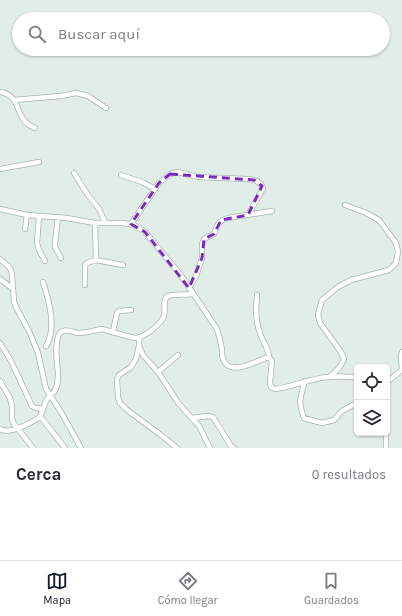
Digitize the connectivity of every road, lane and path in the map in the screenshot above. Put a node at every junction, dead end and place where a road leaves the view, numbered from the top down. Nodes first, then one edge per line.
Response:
1 (0, 92) edge
2 (14, 100) junction
3 (106, 108) dead end
4 (35, 128) dead end
5 (39, 162) dead end
6 (0, 169) edge
7 (74, 173) dead end
8 (121, 175) dead end
9 (155, 188) junction
10 (345, 205) dead end
11 (0, 209) edge
12 (272, 211) dead end
13 (27, 215) junction
14 (248, 215) junction
15 (39, 216) junction
16 (58, 217) junction
17 (105, 222) junction
18 (95, 223) junction
19 (131, 224) junction
20 (25, 229) dead end
21 (61, 258) dead end
22 (0, 259) edge
23 (46, 260) dead end
24 (96, 260) junction
25 (123, 265) dead end
26 (0, 279) edge
27 (43, 282) dead end
28 (86, 285) dead end
29 (189, 288) junction
30 (13, 289) junction
31 (193, 294) junction
32 (257, 295) dead end
33 (130, 310) dead end
34 (113, 331) junction
35 (139, 337) junction
36 (0, 344) edge
37 (46, 346) dead end
38 (139, 346) junction
39 (402, 352) edge
40 (178, 355) dead end
41 (268, 357) junction
42 (158, 372) junction
43 (329, 377) junction
44 (354, 377) edge
45 (390, 378) edge
46 (0, 381) edge
47 (305, 381) junction
48 (50, 396) junction
49 (354, 405) edge
50 (43, 409) junction
51 (40, 416) junction
52 (192, 418) junction
53 (17, 428) junction
54 (0, 429) edge
55 (386, 436) edge
56 (33, 448) edge
57 (65, 448) edge
58 (81, 448) edge
59 (178, 448) edge
60 (210, 448) edge
61 (234, 448) edge
62 (386, 448) edge

1 - 2 street
2 - 3 street
2 - 4 street
5 - 6 street
7 - 17 street
8 - 9 street
9 - 14 street
9 - 19 street
10 - 43 street
11 - 13 street
12 - 14 street
13 - 15 street
13 - 20 street
14 - 29 street
15 - 16 street
15 - 23 street
16 - 18 street
16 - 21 street
17 - 18 street
17 - 19 street
18 - 24 street
19 - 29 street
22 - 30 street
24 - 25 street
24 - 28 street
26 - 30 street
27 - 37 street
29 - 31 street
30 - 48 street
31 - 35 street
31 - 41 street
32 - 41 street
33 - 34 street
34 - 35 street
34 - 48 street
35 - 38 street
36 - 50 street
38 - 42 street
38 - 59 street
39 - 45 street
40 - 42 street
41 - 47 street
42 - 52 street
43 - 44 street
43 - 47 street
46 - 53 street
47 - 49 street
48 - 50 street
48 - 58 street
50 - 51 street
51 - 53 street
51 - 57 street
52 - 60 street
52 - 61 street
53 - 54 street
53 - 56 street
55 - 62 street

